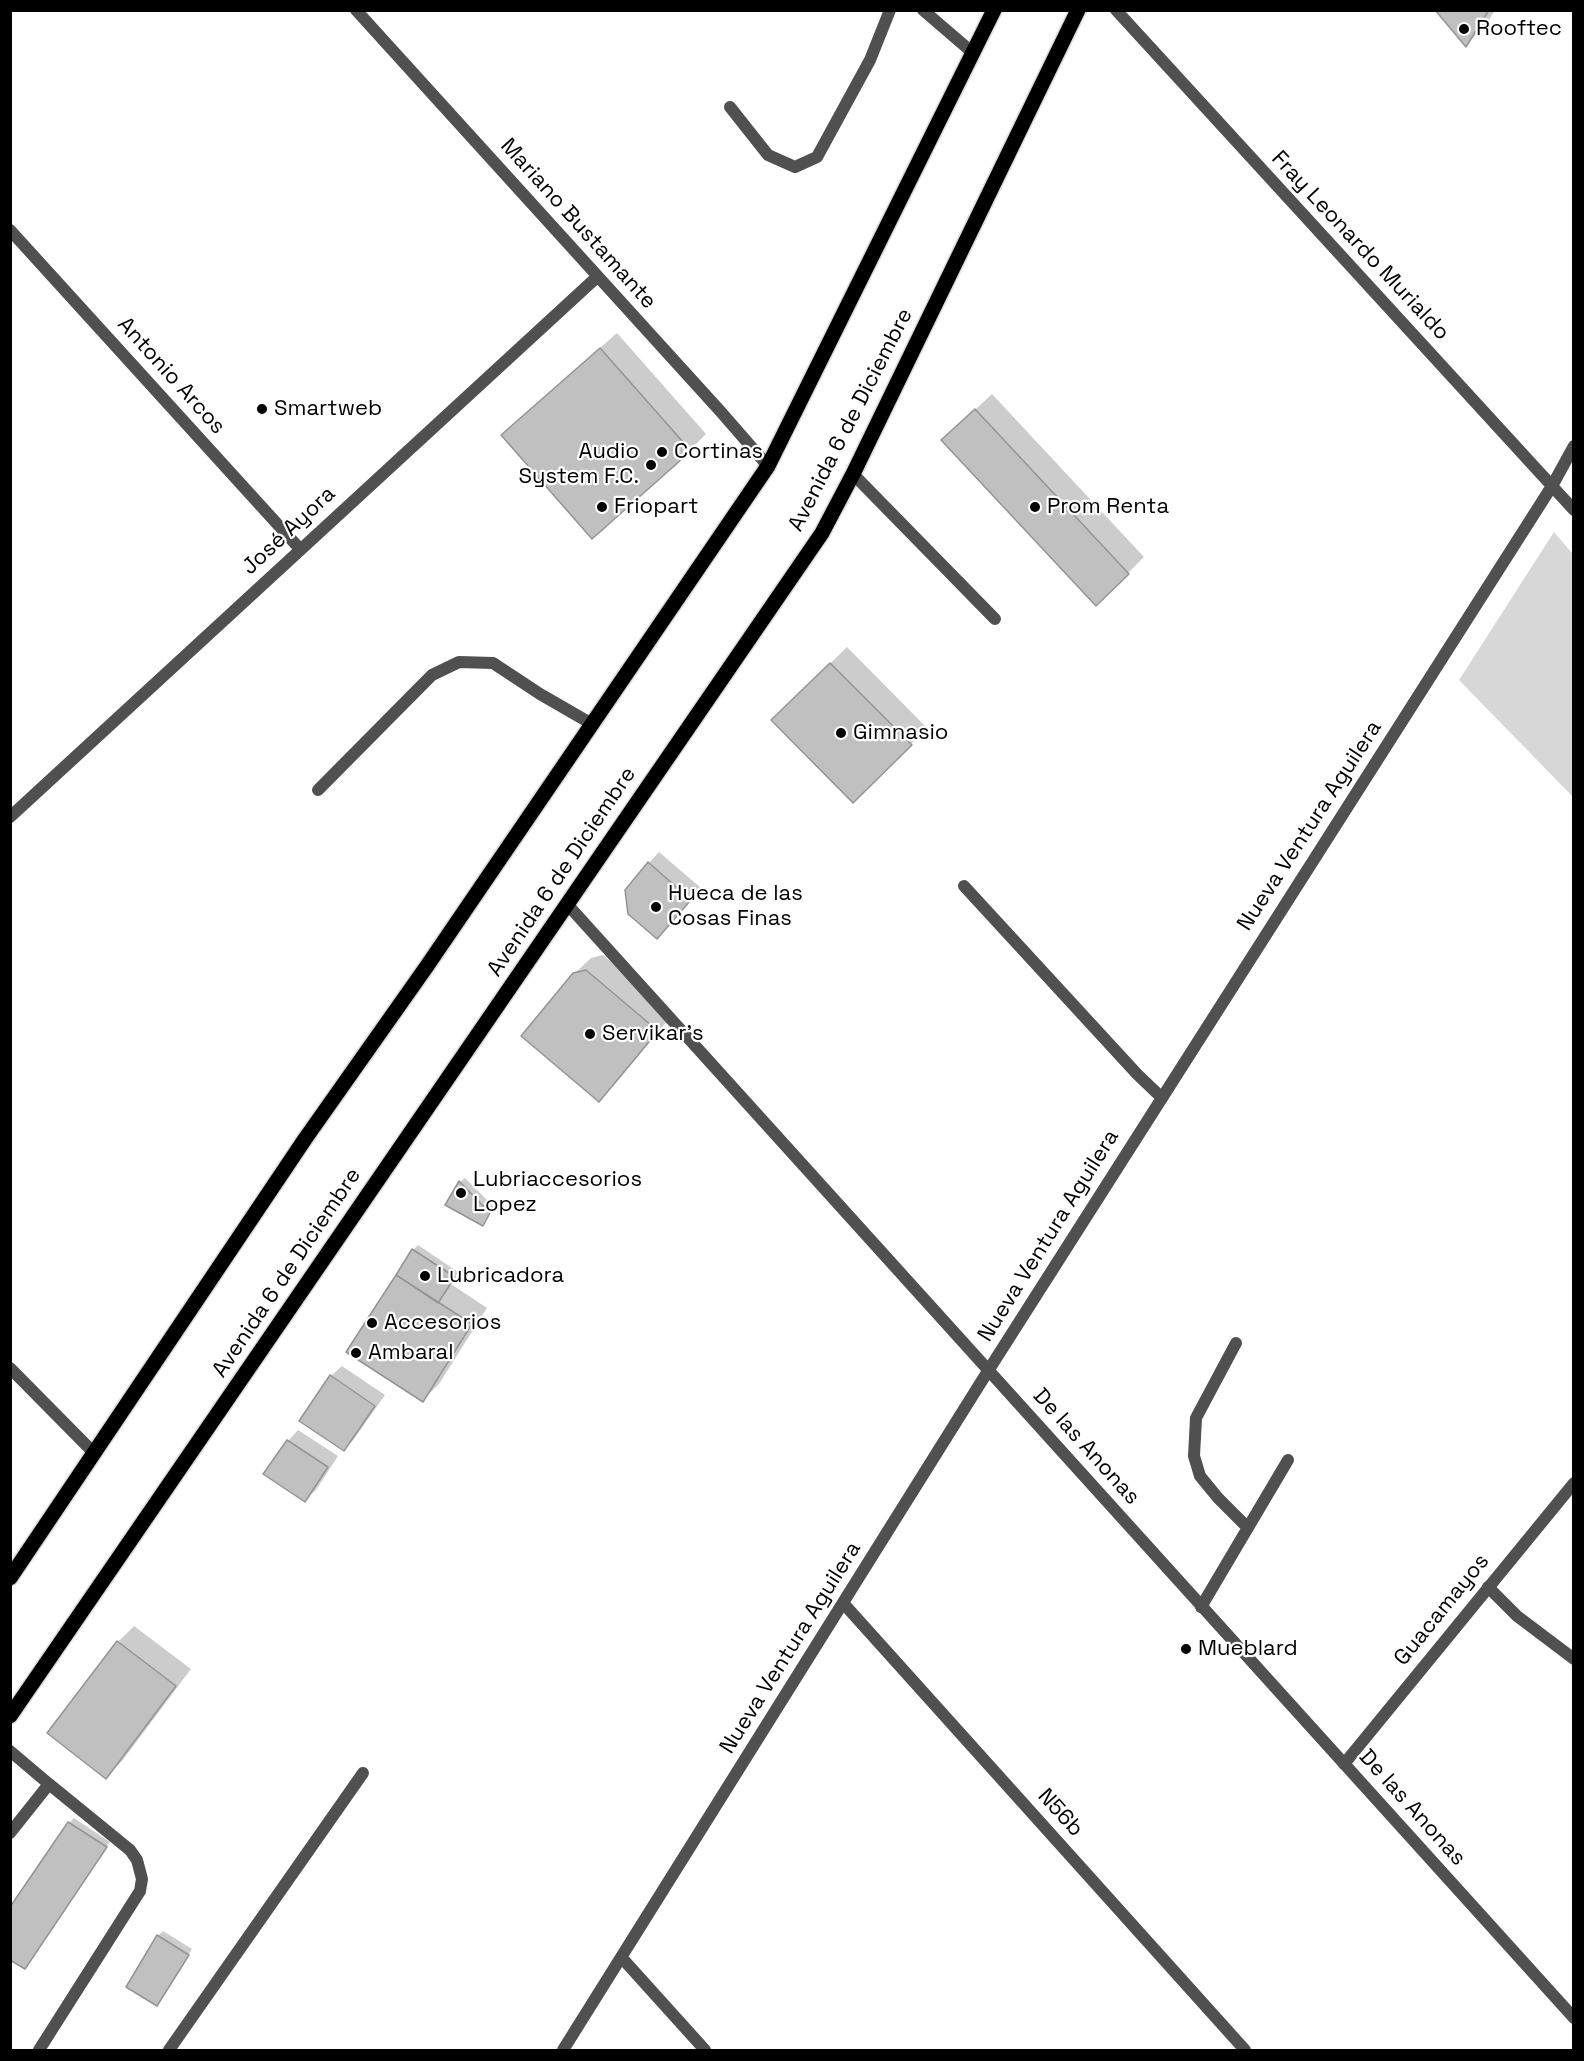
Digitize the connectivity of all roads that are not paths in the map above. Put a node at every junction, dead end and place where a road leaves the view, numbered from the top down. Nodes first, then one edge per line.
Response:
1 (356, 10) edge
2 (890, 10) edge
3 (923, 10) edge
4 (994, 10) edge
5 (1078, 10) edge
6 (1116, 10) edge
7 (973, 53) junction
8 (730, 107) dead end
9 (10, 230) edge
10 (597, 277) junction
11 (1574, 446) edge
12 (768, 466) junction
13 (853, 474) junction
14 (1552, 486) junction
15 (1574, 510) edge
16 (300, 549) junction
17 (995, 620) dead end
18 (592, 724) junction
19 (318, 790) dead end
20 (10, 818) edge
21 (964, 886) dead end
22 (567, 904) junction
23 (1162, 1098) junction
24 (1236, 1343) dead end
25 (10, 1368) edge
26 (988, 1371) junction
27 (94, 1454) junction
28 (1288, 1460) dead end
29 (1574, 1483) edge
30 (1248, 1528) junction
31 (10, 1578) edge
32 (1488, 1587) junction
33 (844, 1604) junction
34 (1201, 1606) junction
35 (1574, 1659) edge
36 (10, 1716) edge
37 (10, 1751) edge
38 (1344, 1764) junction
39 (363, 1773) dead end
40 (49, 1784) junction
41 (10, 1833) edge
42 (622, 1958) junction
43 (1574, 2018) edge
44 (39, 2050) edge
45 (169, 2050) edge
46 (563, 2050) edge
47 (705, 2050) edge
48 (1245, 2050) edge

1 - 10 street, Mariano Bustamante
2 - 8 street
3 - 7 street
4 - 7 main road
5 - 13 main road, Avenida 6 de Diciembre
6 - 14 street, Fray Leonardo Murialdo
7 - 12 main road
9 - 16 street, Antonio Arcos
10 - 12 street, Mariano Bustamante
10 - 16 street, José Ayora
11 - 14 street, Nueva Ventura Aguilera
12 - 18 main road
13 - 17 street
13 - 22 main road, Avenida 6 de Diciembre
14 - 15 street, Fray Leonardo Murialdo
14 - 23 street, Nueva Ventura Aguilera
16 - 20 street, José Ayora
18 - 19 street
18 - 27 main road
21 - 23 street
22 - 26 street, De las Anonas
22 - 36 main road, Avenida 6 de Diciembre
23 - 26 street, Nueva Ventura Aguilera
24 - 30 street
25 - 27 street
26 - 33 street, Nueva Ventura Aguilera
26 - 34 street, De las Anonas
27 - 31 main road
28 - 30 street
29 - 32 street, Guacamayos
30 - 34 street
32 - 35 street
32 - 38 street, Guacamayos
33 - 42 street, Nueva Ventura Aguilera
33 - 48 street, N56b
34 - 38 street, De las Anonas
37 - 40 street
38 - 43 street, De las Anonas
39 - 45 street
40 - 41 street
40 - 44 street
42 - 46 street, Nueva Ventura Aguilera
42 - 47 street

